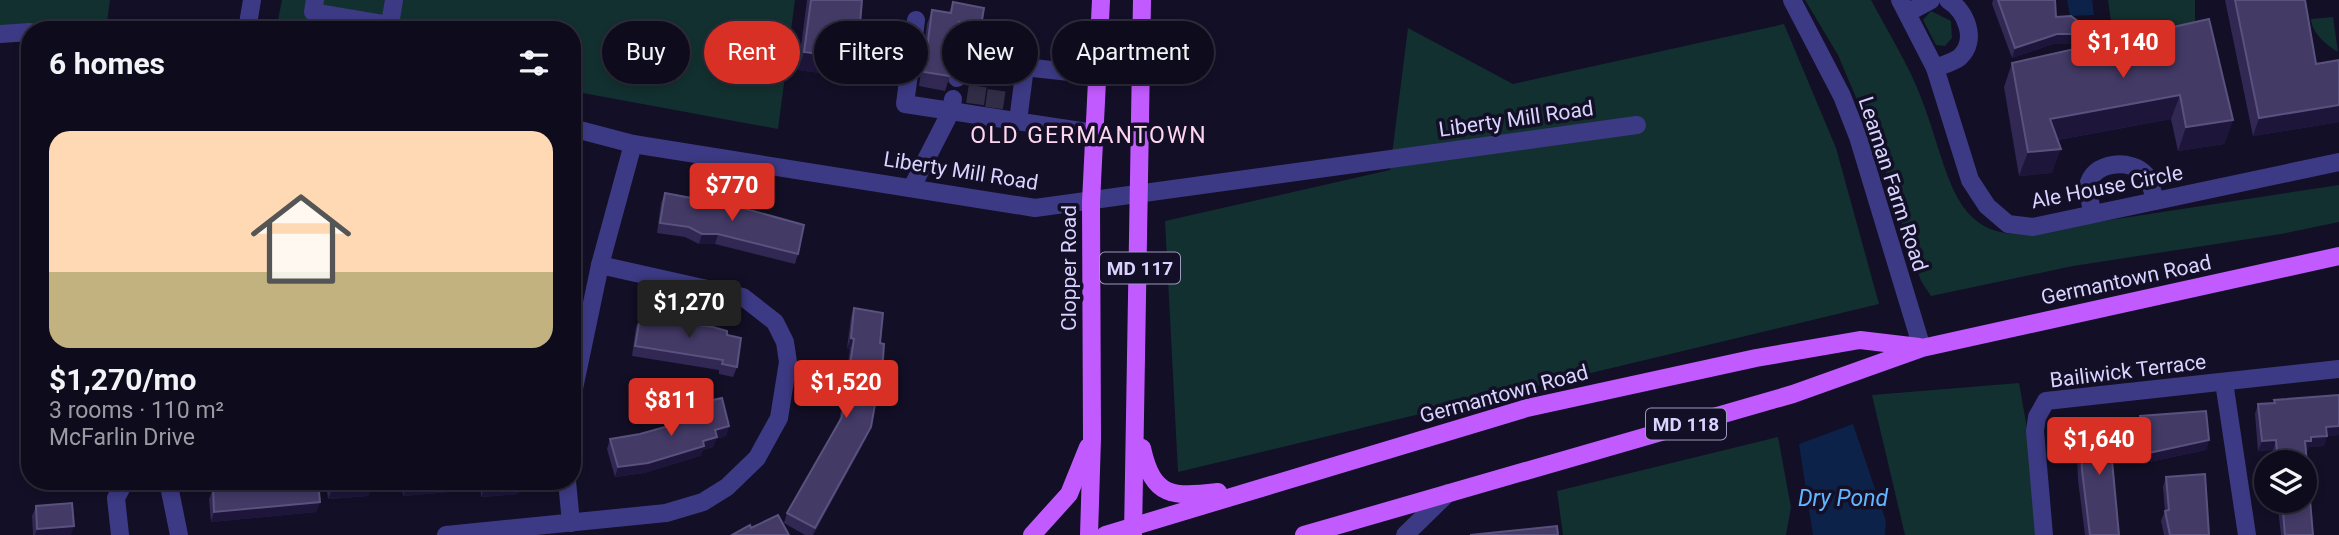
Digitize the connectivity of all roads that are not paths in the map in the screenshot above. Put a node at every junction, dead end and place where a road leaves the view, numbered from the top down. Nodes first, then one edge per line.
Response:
1 (252, 0) edge
2 (315, 0) edge
3 (394, 0) edge
4 (1101, 0) edge
5 (1142, 0) edge
6 (1792, 0) edge
7 (1931, 0) edge
8 (1948, 0) edge
9 (1903, 6) edge
10 (916, 20) dead end
11 (248, 21) edge
12 (359, 21) edge
13 (390, 21) edge
14 (1100, 21) edge
15 (21, 33) edge
16 (0, 34) edge
17 (1935, 68) junction
18 (1023, 84) edge
19 (1097, 84) edge
20 (952, 105) junction
21 (1018, 121) junction
22 (1637, 125) dead end
23 (581, 130) edge
24 (1094, 133) junction
25 (633, 144) junction
26 (2339, 162) edge
27 (912, 187) junction
28 (1141, 194) junction
29 (2155, 201) junction
30 (1091, 202) junction
31 (2093, 214) junction
32 (2339, 256) edge
33 (600, 265) junction
34 (1922, 348) junction
35 (581, 355) edge
36 (2339, 369) edge
37 (2224, 382) junction
38 (1136, 423) junction
39 (1092, 438) junction
40 (1263, 487) junction
41 (120, 490) edge
42 (170, 490) edge
43 (568, 490) edge
44 (1448, 493) junction
45 (571, 523) junction
46 (1133, 531) edge
47 (1319, 533) edge
48 (120, 535) edge
49 (179, 535) edge
50 (446, 535) edge
51 (1032, 535) edge
52 (1089, 535) edge
53 (1105, 535) edge
54 (1405, 535) edge
55 (2044, 535) edge
56 (2247, 535) edge

1 - 11 street
2 - 12 street
3 - 13 street
4 - 14 main road, Clopper Road / MD 117
5 - 28 main road, MD 117
6 - 34 street, Leaman Farm Road
7 - 9 street
8 - 17 street
9 - 17 street, Ale House Circle
10 - 20 street
15 - 16 street
17 - 31 street, Ale House Circle
18 - 21 street
19 - 24 main road, Clopper Road / MD 117
20 - 21 street
20 - 27 street
21 - 24 street
22 - 28 street, Liberty Mill Road
23 - 25 street, Liberty Mill Road
24 - 30 main road, Clopper Road / MD 117
25 - 27 street, Liberty Mill Road
25 - 33 street
26 - 29 street, Ale House Circle
27 - 30 street, Liberty Mill Road
28 - 30 street, Liberty Mill Road
28 - 38 main road, MD 117
29 - 31 street, Ale House Circle
29 - 31 street
30 - 39 main road, Clopper Road / MD 117
32 - 34 main road, Germantown Road / MD 118
33 - 35 street
33 - 45 street
34 - 40 main road, Germantown Road / MD 118
34 - 44 main road, Germantown Road / MD 118
36 - 37 street, Bailiwick Terrace
37 - 55 street, Bailiwick Terrace
37 - 56 street, Bailiwick Terrace
38 - 40 main road
38 - 46 main road, MD 117
39 - 51 main road
39 - 52 main road, Clopper Road / MD 117
40 - 46 main road, Germantown Road / MD 118
41 - 48 street
42 - 49 street
43 - 45 street
44 - 47 main road, Germantown Road / MD 118
44 - 54 street
45 - 50 street
46 - 53 main road, Germantown Road / MD 118

